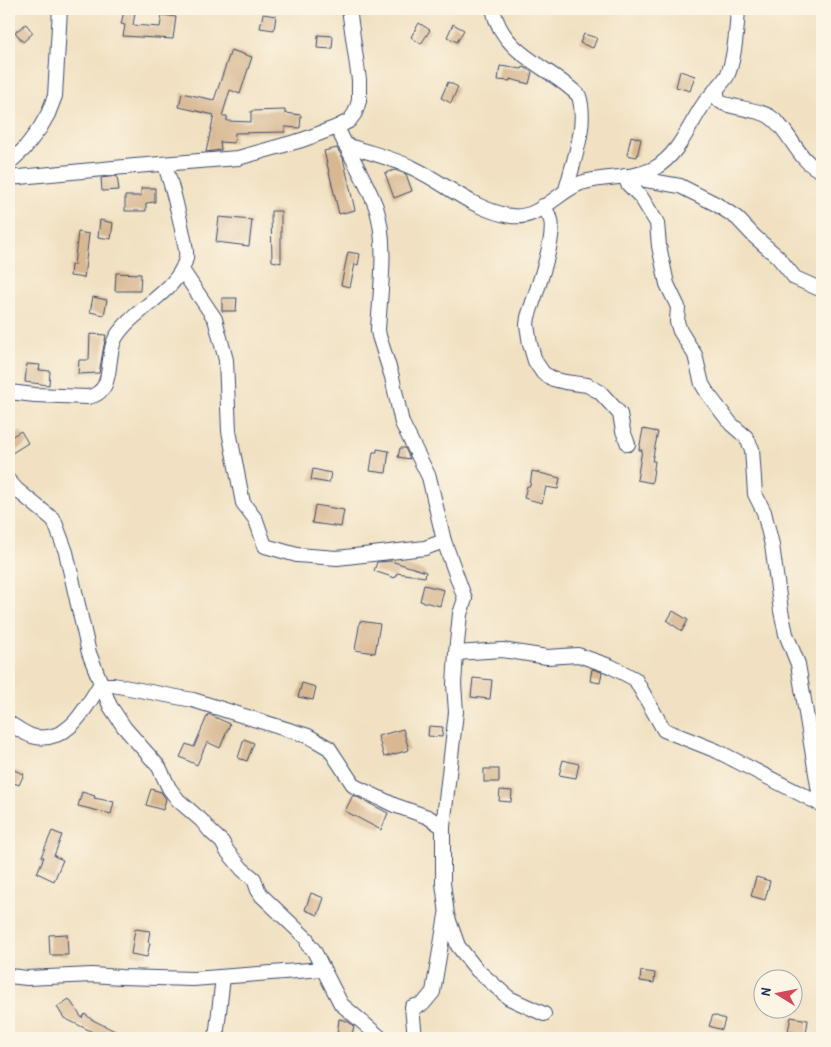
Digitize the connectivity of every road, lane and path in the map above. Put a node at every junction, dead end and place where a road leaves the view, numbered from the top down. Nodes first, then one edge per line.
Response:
1 (60, 9) edge
2 (349, 9) edge
3 (493, 9) edge
4 (738, 9) edge
5 (716, 89) junction
6 (337, 127) junction
7 (345, 145) junction
8 (9, 163) edge
9 (165, 165) junction
10 (822, 171) edge
11 (626, 176) junction
12 (9, 178) edge
13 (566, 190) junction
14 (543, 206) junction
15 (182, 270) junction
16 (822, 290) edge
17 (9, 392) edge
18 (628, 444) dead end
19 (9, 481) edge
20 (444, 541) junction
21 (456, 654) junction
22 (100, 685) junction
23 (9, 723) edge
24 (822, 804) edge
25 (443, 827) junction
26 (446, 914) junction
27 (324, 969) junction
28 (9, 976) edge
29 (224, 978) junction
30 (544, 1014) dead end
31 (216, 1038) edge
32 (381, 1038) edge
33 (415, 1038) edge

1 - 8 street
2 - 6 street
3 - 13 street
4 - 5 street
5 - 10 street
5 - 11 street
6 - 7 street
6 - 9 street
7 - 14 street
7 - 20 street
9 - 12 street
9 - 15 street
11 - 13 street
11 - 16 street
11 - 24 street
13 - 14 street
14 - 18 street
15 - 17 street
15 - 20 street
19 - 22 street
20 - 21 street
21 - 24 street
21 - 25 street
22 - 23 street
22 - 25 street
22 - 27 street
25 - 26 street
26 - 30 street
26 - 33 street
27 - 29 street
27 - 32 street
28 - 29 street
29 - 31 street

